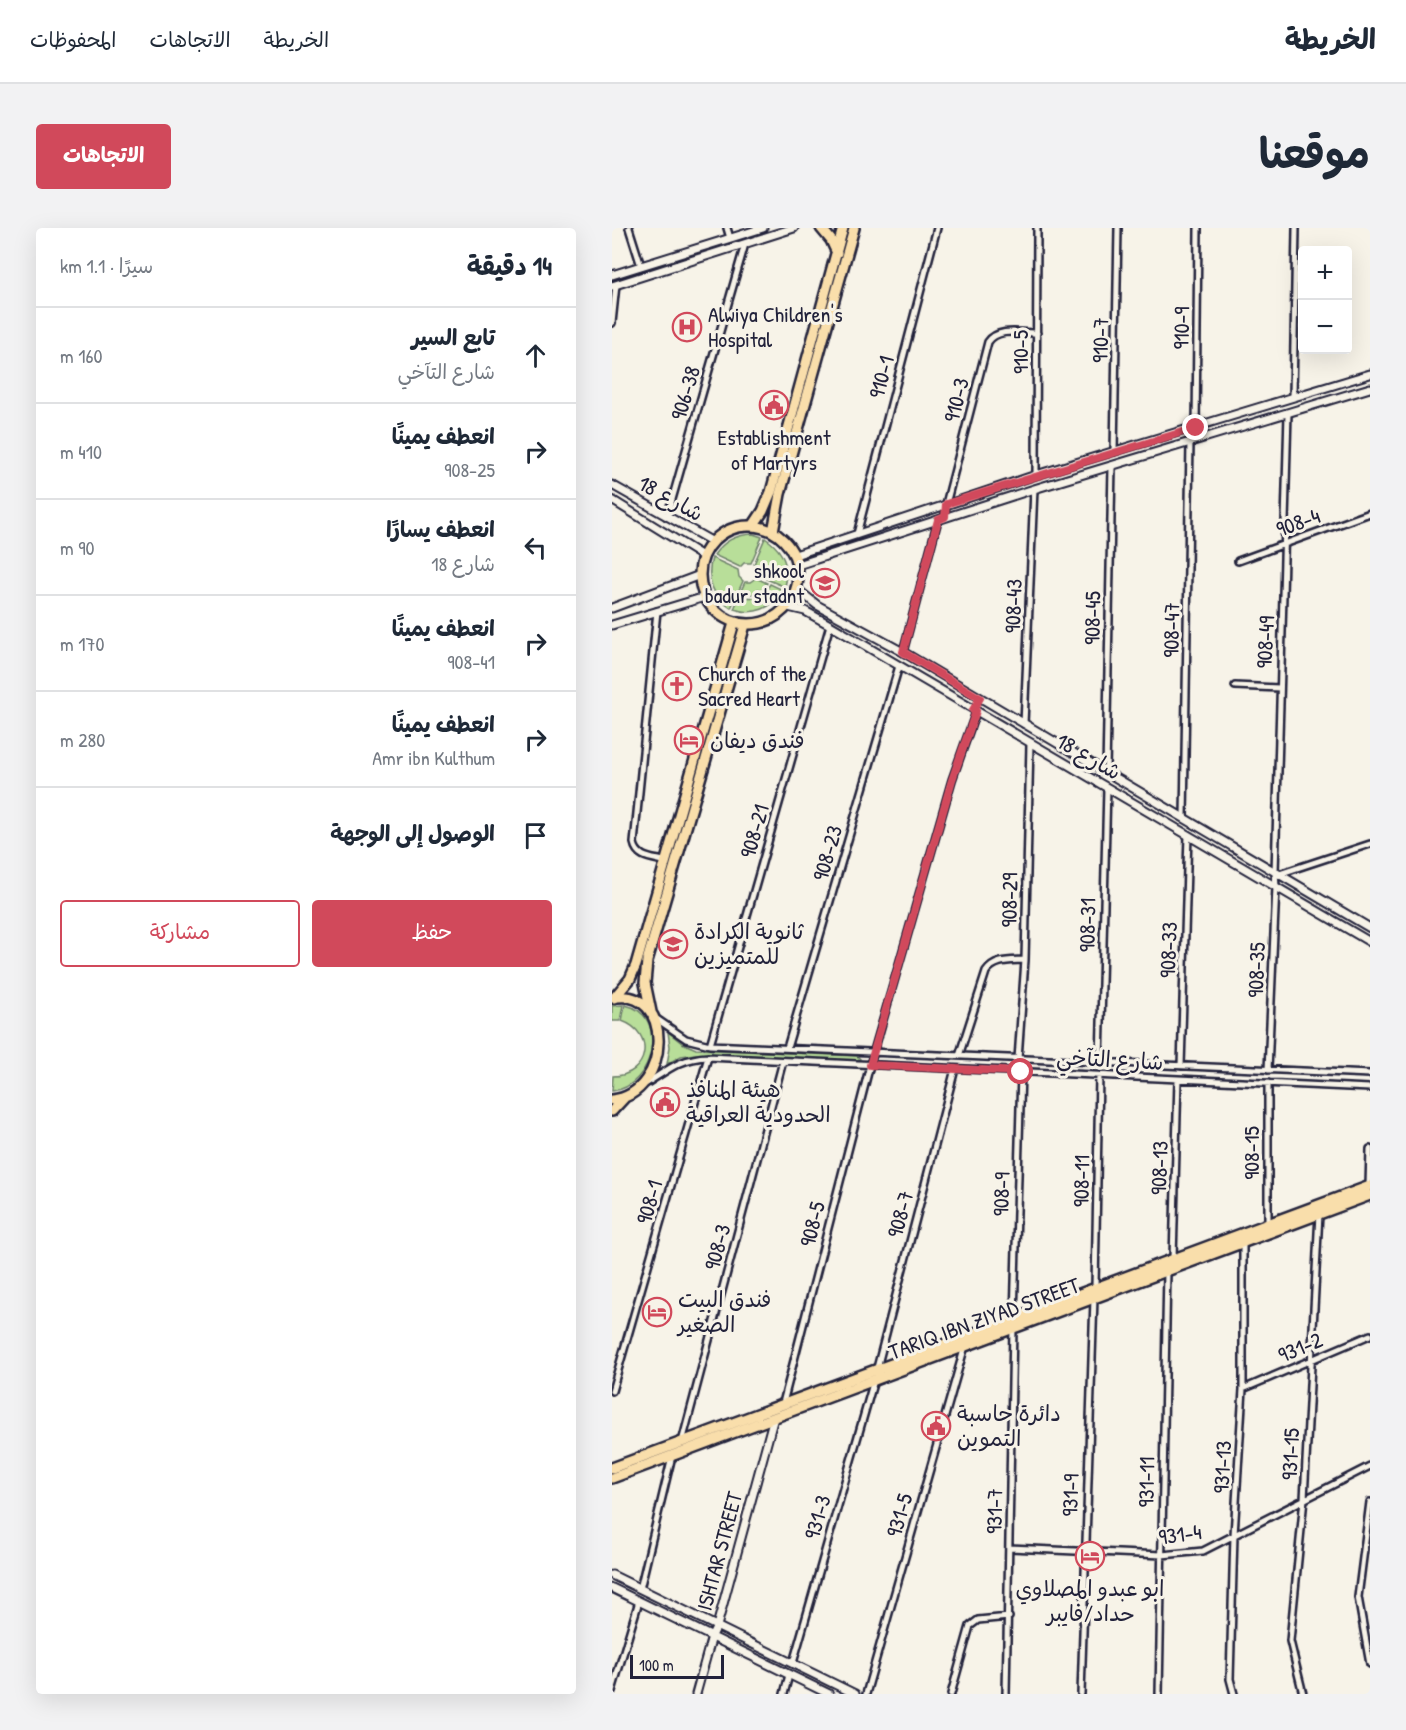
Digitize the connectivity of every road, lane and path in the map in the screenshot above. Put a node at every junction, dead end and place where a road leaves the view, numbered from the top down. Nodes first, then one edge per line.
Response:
1 (629, 228) edge
2 (727, 228) edge
3 (763, 228) edge
4 (794, 228) edge
5 (821, 228) edge
6 (843, 228) edge
7 (856, 228) edge
8 (937, 228) edge
9 (1037, 228) edge
10 (1118, 228) edge
11 (1198, 228) edge
12 (1296, 228) edge
13 (730, 238) junction
14 (745, 244) junction
15 (837, 253) junction
16 (641, 266) junction
17 (612, 275) edge
18 (614, 286) edge
19 (613, 309) edge
20 (612, 323) edge
21 (1037, 333) junction
22 (1370, 374) edge
23 (1370, 388) edge
24 (1293, 397) junction
25 (1288, 413) junction
26 (1196, 428) junction
27 (1190, 442) junction
28 (1114, 452) junction
29 (1112, 466) junction
30 (1036, 475) junction
31 (612, 485) edge
32 (1034, 489) junction
33 (612, 500) edge
34 (946, 504) junction
35 (1370, 513) edge
36 (667, 517) junction
37 (942, 518) junction
38 (753, 526) junction
39 (773, 532) junction
40 (857, 534) junction
41 (713, 542) junction
42 (1286, 544) junction
43 (795, 555) junction
44 (704, 557) junction
45 (1238, 561) dead end
46 (798, 565) junction
47 (700, 575) junction
48 (797, 589) junction
49 (705, 597) junction
50 (788, 607) junction
51 (612, 608) edge
52 (657, 611) junction
53 (734, 623) junction
54 (612, 625) edge
55 (745, 625) junction
56 (830, 625) junction
57 (903, 652) junction
58 (899, 666) junction
59 (1235, 686) dead end
60 (1280, 688) junction
61 (980, 698) junction
62 (975, 711) junction
63 (1024, 724) junction
64 (1030, 742) junction
65 (1106, 771) junction
66 (1113, 776) junction
67 (1107, 788) junction
68 (1184, 818) junction
69 (1188, 835) junction
70 (1370, 844) edge
71 (664, 861) junction
72 (1277, 873) junction
73 (1276, 887) junction
74 (1370, 928) edge
75 (1370, 942) edge
76 (1025, 960) junction
77 (613, 998) edge
78 (652, 1015) junction
79 (710, 1045) junction
80 (787, 1048) junction
81 (873, 1052) junction
82 (959, 1056) junction
83 (708, 1057) junction
84 (1018, 1059) junction
85 (783, 1060) junction
86 (1100, 1062) junction
87 (1139, 1064) junction
88 (870, 1065) junction
89 (1181, 1066) junction
90 (956, 1069) junction
91 (1268, 1070) junction
92 (1021, 1072) junction
93 (1370, 1074) edge
94 (1099, 1075) junction
95 (1139, 1077) junction
96 (1178, 1079) junction
97 (1268, 1083) junction
98 (640, 1087) junction
99 (1370, 1088) edge
100 (625, 1097) junction
101 (612, 1100) edge
102 (612, 1111) edge
103 (1370, 1149) edge
104 (1370, 1186) edge
105 (1370, 1195) edge
106 (1319, 1214) junction
107 (1268, 1223) junction
108 (1244, 1242) junction
109 (1173, 1257) junction
110 (1167, 1271) junction
111 (1095, 1287) junction
112 (1094, 1298) junction
113 (1014, 1317) junction
114 (1013, 1328) junction
115 (1370, 1335) edge
116 (965, 1346) junction
117 (1311, 1360) junction
118 (877, 1368) junction
119 (874, 1380) junction
120 (1243, 1389) junction
121 (612, 1391) edge
122 (783, 1403) junction
123 (774, 1417) junction
124 (682, 1442) junction
125 (672, 1455) junction
126 (1370, 1466) edge
127 (612, 1468) edge
128 (612, 1478) edge
129 (1304, 1499) junction
130 (1370, 1502) edge
131 (1234, 1535) junction
132 (1010, 1548) junction
133 (1085, 1551) junction
134 (1162, 1555) junction
135 (612, 1575) edge
136 (630, 1584) junction
137 (612, 1588) edge
138 (640, 1589) junction
139 (625, 1595) junction
140 (639, 1601) junction
141 (1009, 1617) junction
142 (717, 1626) junction
143 (712, 1636) junction
144 (793, 1663) junction
145 (1370, 1664) edge
146 (789, 1675) junction
147 (820, 1677) junction
148 (816, 1687) junction
149 (612, 1690) edge
150 (696, 1694) edge
151 (784, 1694) edge
152 (829, 1694) edge
153 (855, 1694) edge
154 (866, 1694) edge
155 (951, 1694) edge
156 (1006, 1694) edge
157 (1081, 1694) edge
158 (1159, 1694) edge
159 (1234, 1694) edge
160 (1303, 1694) edge

1 - 16 street
2 - 13 street
3 - 13 street
4 - 14 street
5 - 15 main road
6 - 15 main road
7 - 39 main road
8 - 40 street, 910-1
9 - 21 street, 910-5
10 - 28 street, 910-7
11 - 26 street, 910-9
12 - 24 street
13 - 16 street
14 - 18 street
14 - 36 street, 906-38
15 - 38 main road
16 - 17 street
18 - 19 street
19 - 20 street
21 - 30 street, 910-5
21 - 34 street, 910-3
22 - 24 street
23 - 25 street
24 - 26 street
25 - 27 street
25 - 42 street, 908-49
26 - 28 street
27 - 29 street
27 - 68 street, 908-47
28 - 30 street
29 - 32 street
29 - 65 street, 908-45
30 - 34 street
31 - 36 street, شارع 18
32 - 37 street
32 - 63 street, 908-43
33 - 44 street, شارع 18
34 - 37 street, 910-3
34 - 40 street
35 - 42 street, 908-4
36 - 41 street, شارع 18
37 - 46 street
37 - 57 street, 910-3
38 - 39 main road
38 - 41 main road
39 - 43 main road
40 - 43 street
41 - 44 main road
42 - 45 street, 908-4
42 - 60 street, 908-49
43 - 46 main road
44 - 47 main road
46 - 48 main road
47 - 49 main road
47 - 51 street
48 - 50 main road
48 - 57 street, شارع 18
49 - 52 street
49 - 53 main road
50 - 55 main road
50 - 56 street, شارع 18
52 - 54 street
52 - 71 street
53 - 55 main road
53 - 71 main road
55 - 78 main road
56 - 58 street, شارع 18
56 - 79 street, 908-21
57 - 61 street, شارع 18
58 - 62 street, شارع 18
58 - 80 street, 908-23
59 - 60 street
60 - 72 street, 908-49
61 - 62 street
61 - 63 street, شارع 18
62 - 64 street, شارع 18
62 - 81 street, 908-5
63 - 65 street, شارع 18
64 - 67 street, شارع 18
64 - 76 street, 908-29
65 - 66 street, شارع 18
66 - 67 street
66 - 68 street, شارع 18
67 - 69 street, شارع 18
67 - 86 street, 908-31
68 - 72 street, شارع 18
69 - 73 street, شارع 18
69 - 89 street, 908-33
70 - 72 street
71 - 77 main road
72 - 73 street, 908-35
72 - 74 street, شارع 18
73 - 75 street, شارع 18
73 - 91 street, 908-35
76 - 82 street
76 - 84 street, 908-29
77 - 78 main road
78 - 79 street, شارع التآخي
78 - 98 main road
79 - 80 street, شارع التآخي
80 - 81 street, شارع التآخي
81 - 82 street, شارع التآخي
81 - 88 street, 908-5
82 - 84 street, شارع التآخي
83 - 85 street, شارع التآخي
83 - 98 street, شارع التآخي
83 - 121 street, 908-1
84 - 86 street, شارع التآخي
85 - 88 street, شارع التآخي
85 - 124 street, 908-3
86 - 87 street, شارع التآخي
87 - 89 street, شارع التآخي
87 - 95 street
88 - 90 street, شارع التآخي
88 - 122 street, 908-5
89 - 91 street, شارع التآخي
90 - 92 street, شارع التآخي
90 - 118 street, 908-7
91 - 93 street, شارع التآخي
92 - 94 street, شارع التآخي
92 - 113 street, 908-9
94 - 95 street, شارع التآخي
94 - 111 street, 908-11
95 - 96 street, شارع التآخي
96 - 97 street, شارع التآخي
96 - 109 street, 908-13
97 - 99 street, شارع التآخي
97 - 107 street, 908-15
98 - 100 main road
100 - 101 main road
100 - 102 main road
103 - 104 street
104 - 107 main road, TARIQ IBN ZIYAD STREET
105 - 106 main road, TARIQ IBN ZIYAD STREET
106 - 108 main road, TARIQ IBN ZIYAD STREET
106 - 117 street, 931-15
107 - 109 main road, TARIQ IBN ZIYAD STREET
108 - 110 main road, TARIQ IBN ZIYAD STREET
108 - 120 street, 931-13
109 - 111 main road, TARIQ IBN ZIYAD STREET
110 - 112 main road, TARIQ IBN ZIYAD STREET
110 - 134 street, 931-11
111 - 113 main road, TARIQ IBN ZIYAD STREET
112 - 114 main road, TARIQ IBN ZIYAD STREET
112 - 133 street, 931-9
113 - 118 main road, TARIQ IBN ZIYAD STREET
114 - 116 main road, TARIQ IBN ZIYAD STREET
114 - 132 street, 931-7
115 - 117 street, 931-2
116 - 119 main road, TARIQ IBN ZIYAD STREET
116 - 154 street, 931-5
117 - 120 street, 931-2
117 - 129 street, 931-15
118 - 122 main road, TARIQ IBN ZIYAD STREET
119 - 123 main road, TARIQ IBN ZIYAD STREET
119 - 144 street, 931-3
120 - 131 street, 931-13
122 - 124 main road, TARIQ IBN ZIYAD STREET
123 - 125 main road, TARIQ IBN ZIYAD STREET
123 - 142 street, ISHTAR STREET
124 - 127 main road, TARIQ IBN ZIYAD STREET
125 - 128 main road, TARIQ IBN ZIYAD STREET
125 - 138 street
126 - 129 street, 931-4
129 - 131 street, 931-4
129 - 160 street, 931-15
130 - 145 street
131 - 134 street, 931-4
131 - 159 street, 931-13
132 - 133 street, 931-4
132 - 141 street, 931-7
133 - 134 street, 931-4
133 - 157 street, 931-9
134 - 158 street, 931-11
135 - 136 street
136 - 138 street
136 - 139 street
137 - 139 street
138 - 142 street
139 - 140 street
140 - 143 street
140 - 149 street
141 - 155 street
141 - 156 street, 931-7
142 - 143 street, ISHTAR STREET
142 - 144 street
143 - 146 street
143 - 150 street, ISHTAR STREET
144 - 147 street
146 - 148 street
146 - 151 street
147 - 148 street
147 - 153 street
148 - 152 street

